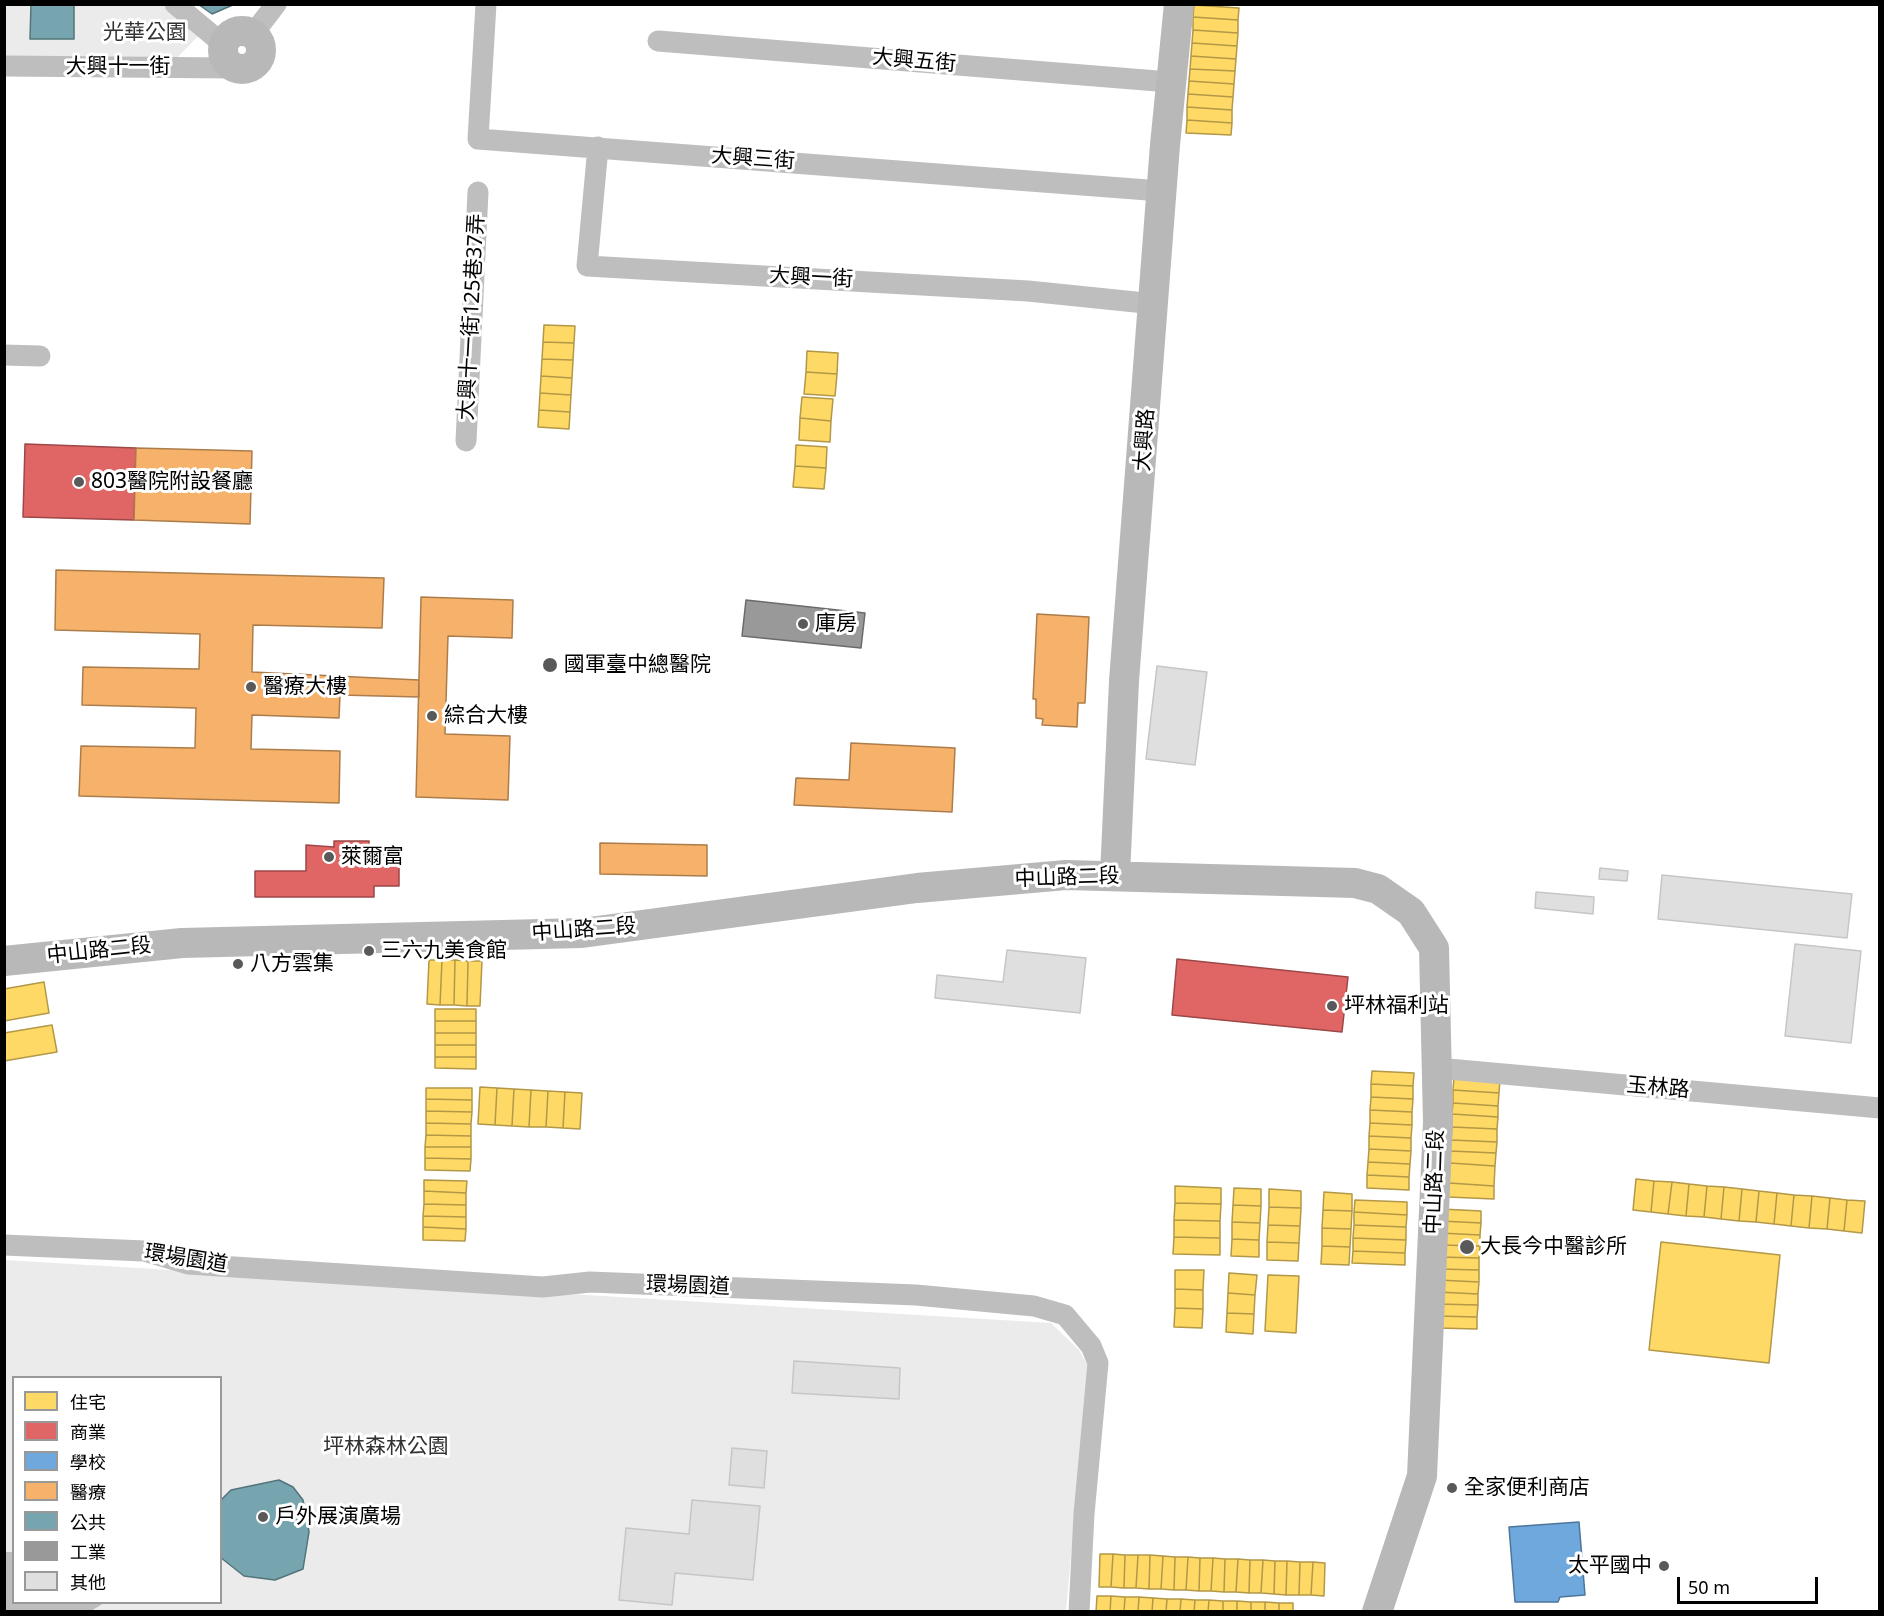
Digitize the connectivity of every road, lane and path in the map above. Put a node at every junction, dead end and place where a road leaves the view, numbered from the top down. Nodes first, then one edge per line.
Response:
1 (175, 4) edge
2 (276, 4) edge
3 (486, 4) edge
4 (1179, 4) edge
5 (253, 34) joint
6 (658, 41) dead end
7 (227, 56) junction
8 (4, 66) edge
9 (1170, 82) junction
10 (598, 147) junction
11 (1161, 190) junction
12 (478, 192) dead end
13 (1155, 304) junction
14 (4, 354) edge
15 (40, 356) dead end
16 (466, 441) dead end
17 (1115, 875) junction
18 (4, 961) edge
19 (1437, 1068) junction
20 (1880, 1108) edge
21 (4, 1245) edge
22 (1079, 1611) edge
23 (1377, 1611) edge

1 - 7 street
2 - 5 street
3 - 10 street, 大興三街
4 - 9 main road, 大興路
5 - 7 main road
6 - 9 street, 大興五街
7 - 8 street, 大興十一街
9 - 11 main road, 大興路
10 - 11 street, 大興三街
10 - 13 street, 大興一街
11 - 13 main road, 大興路
12 - 16 street, 大興十一街125巷37弄
13 - 17 main road, 大興路
14 - 15 street
17 - 18 main road, 中山路二段
17 - 19 main road, 中山路二段
19 - 20 street, 玉林路
19 - 23 main road, 中山路二段
21 - 22 street, 環場園道

